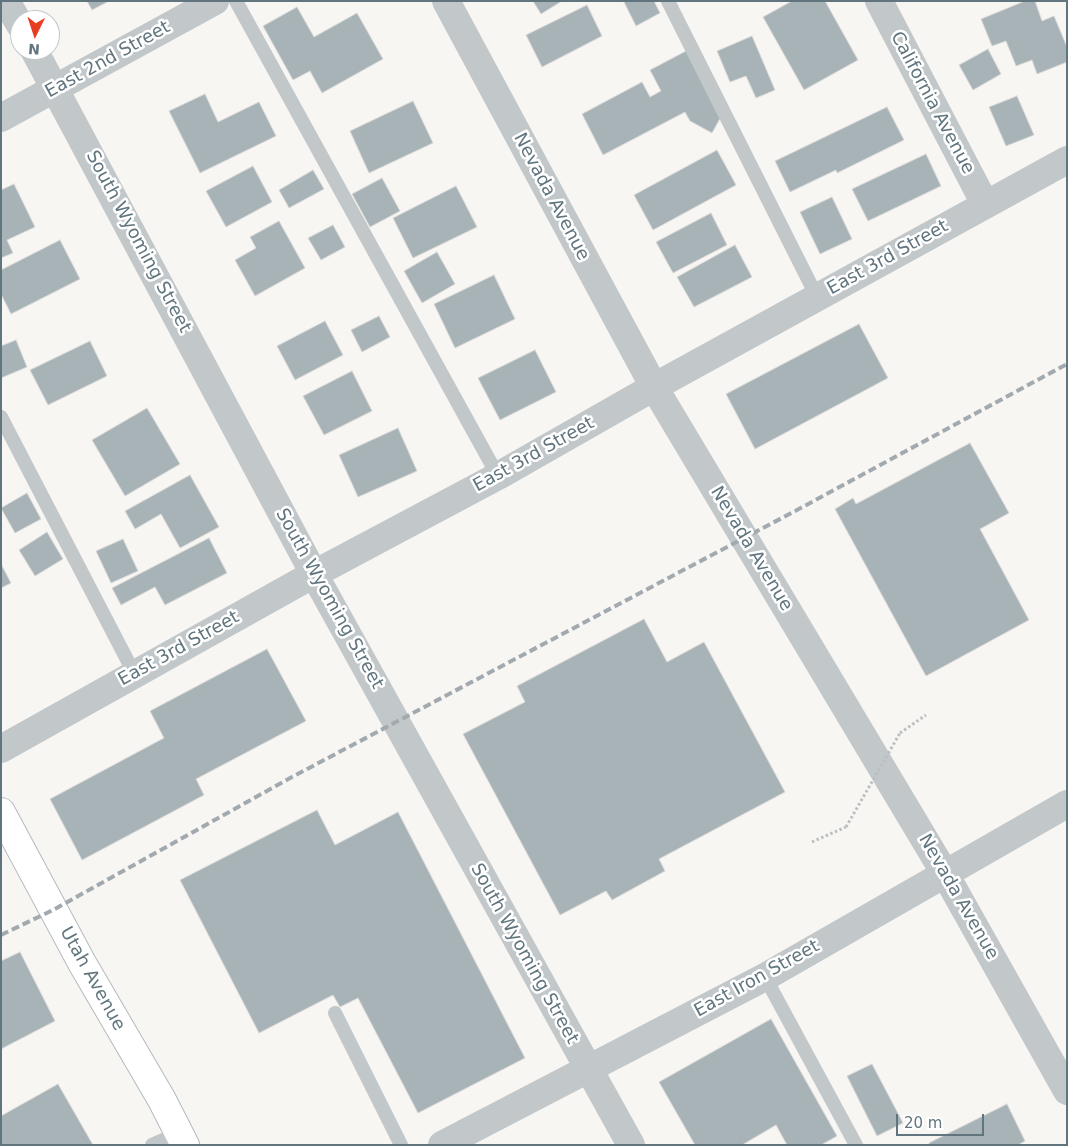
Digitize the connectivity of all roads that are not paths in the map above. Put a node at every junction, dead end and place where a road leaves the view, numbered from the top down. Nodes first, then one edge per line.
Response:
1 (215, 1) edge
2 (236, 1) edge
3 (446, 1) edge
4 (668, 1) edge
5 (878, 1) edge
6 (40, 60) edge
7 (56, 88) junction
8 (1, 118) edge
9 (1067, 160) edge
10 (985, 204) junction
11 (817, 297) junction
12 (654, 387) junction
13 (1, 417) edge
14 (498, 476) junction
15 (314, 574) junction
16 (134, 673) junction
17 (1, 749) edge
18 (1067, 804) edge
19 (1, 812) edge
20 (944, 872) junction
21 (765, 976) junction
22 (335, 1013) dead end
23 (588, 1068) junction
24 (1067, 1091) edge
25 (182, 1139) edge
26 (152, 1145) edge
27 (401, 1145) edge
28 (442, 1145) edge
29 (631, 1145) edge
30 (856, 1145) edge

1 - 7 street, East 2nd Street
2 - 14 lane
3 - 12 street, Nevada Avenue
4 - 11 lane
5 - 10 street, California Avenue
6 - 7 street, South Wyoming Street
7 - 8 street, East 2nd Street
7 - 15 street, South Wyoming Street
9 - 10 street, East 3rd Street
10 - 11 street, East 3rd Street
11 - 12 street, East 3rd Street
12 - 14 street, East 3rd Street
12 - 20 street, Nevada Avenue
13 - 16 lane
14 - 15 street, East 3rd Street
15 - 16 street, East 3rd Street
15 - 23 street, South Wyoming Street
16 - 17 street, East 3rd Street
18 - 20 street, East Iron Street
19 - 25 main road, Utah Avenue
20 - 21 street, East Iron Street
20 - 24 street, Nevada Avenue
21 - 23 street, East Iron Street
21 - 30 lane
22 - 27 lane
23 - 28 street, East Iron Street
23 - 29 street, South Wyoming Street
25 - 26 lane

